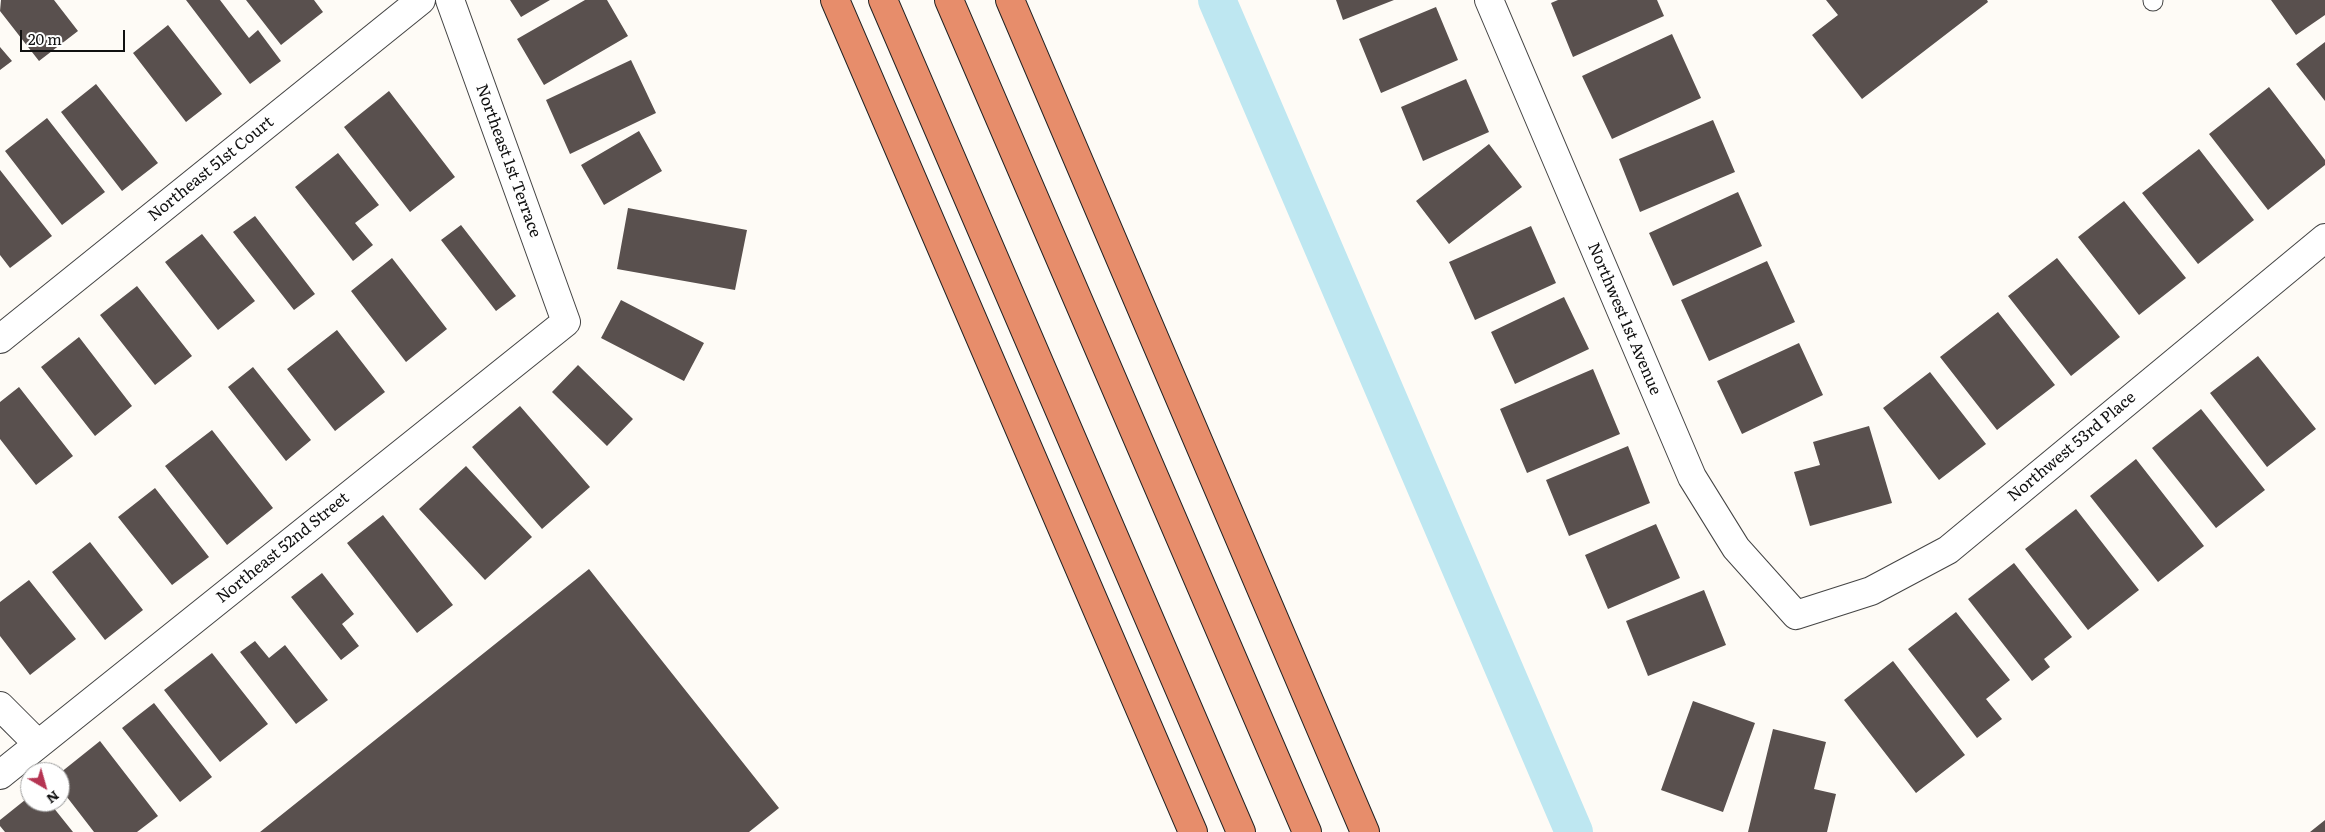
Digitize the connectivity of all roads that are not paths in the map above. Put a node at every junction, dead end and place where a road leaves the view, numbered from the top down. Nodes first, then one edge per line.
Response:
1 (421, 0) edge
2 (450, 0) edge
3 (835, 0) edge
4 (882, 0) edge
5 (949, 0) edge
6 (1010, 0) edge
7 (1489, 0) edge
8 (2325, 238) edge
9 (566, 322) joint
10 (0, 339) edge
11 (1796, 616) joint
12 (0, 706) edge
13 (38, 744) junction
14 (0, 775) edge
15 (1193, 832) edge
16 (1241, 832) edge
17 (1307, 832) edge
18 (1365, 832) edge

1 - 10 street, Northeast 51st Court
2 - 9 street, Northeast 1st Terrace
3 - 15 highway
4 - 16 highway
5 - 17 highway
6 - 18 highway
7 - 11 street, Northwest 1st Avenue
8 - 11 street, Northwest 53rd Place
9 - 13 street, Northeast 52nd Street
12 - 13 street
13 - 14 street, Northeast 52nd Street

